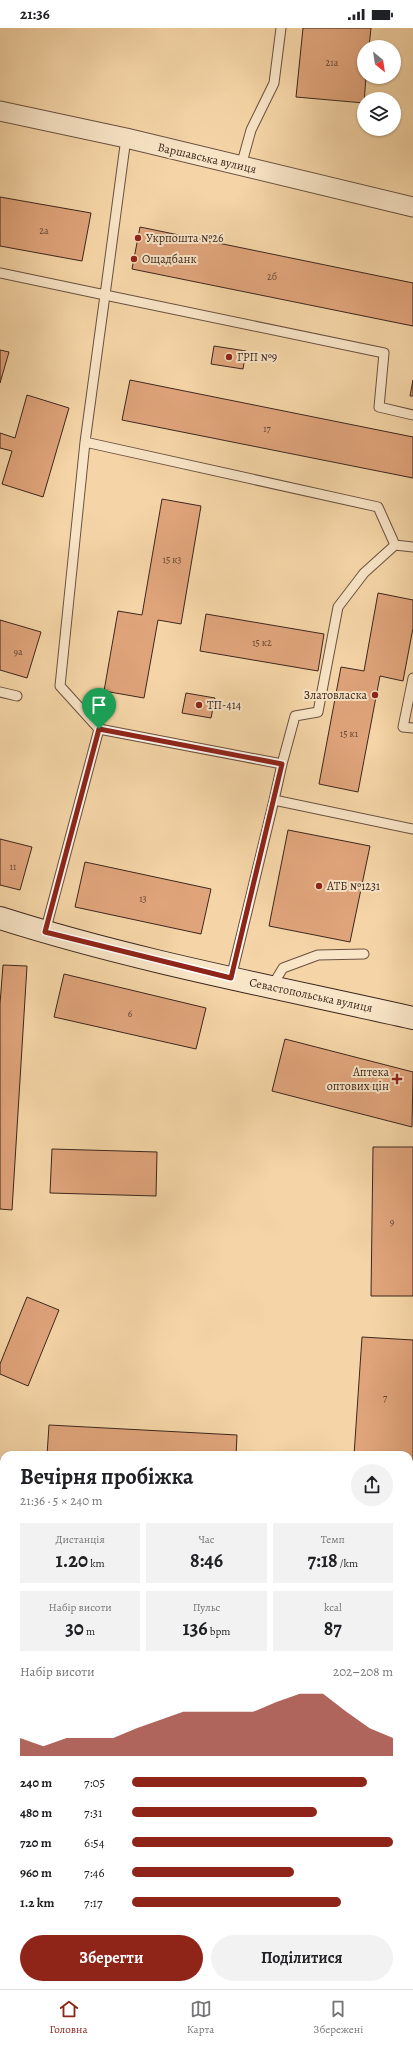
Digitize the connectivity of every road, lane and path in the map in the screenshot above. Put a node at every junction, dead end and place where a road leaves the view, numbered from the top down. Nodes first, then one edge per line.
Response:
1 (281, 28) edge
2 (0, 110) edge
3 (126, 138) junction
4 (241, 166) junction
5 (413, 207) edge
6 (0, 273) edge
7 (105, 295) junction
8 (413, 414) edge
9 (85, 442) junction
10 (395, 545) junction
11 (413, 547) edge
12 (413, 678) edge
13 (0, 692) edge
14 (17, 696) dead end
15 (413, 728) edge
16 (99, 729) junction
17 (282, 764) junction
18 (274, 800) junction
19 (413, 829) edge
20 (0, 918) edge
21 (45, 932) junction
22 (364, 954) dead end
23 (231, 978) junction
24 (272, 986) junction
25 (413, 1018) edge

1 - 4 lane
2 - 3 street, Варшавська вулиця
3 - 4 street, Варшавська вулиця
3 - 7 lane
4 - 5 street, Варшавська вулиця
6 - 7 lane
7 - 8 lane
7 - 9 lane
9 - 10 lane
9 - 16 lane
10 - 11 lane
10 - 17 lane
12 - 15 lane
13 - 14 lane
16 - 17 lane
16 - 21 lane
17 - 18 lane
18 - 19 lane
18 - 23 lane
20 - 21 street, Севастопольська вулиця
21 - 23 street, Севастопольська вулиця
22 - 24 lane
23 - 24 street, Севастопольська вулиця
24 - 25 street, Севастопольська вулиця

